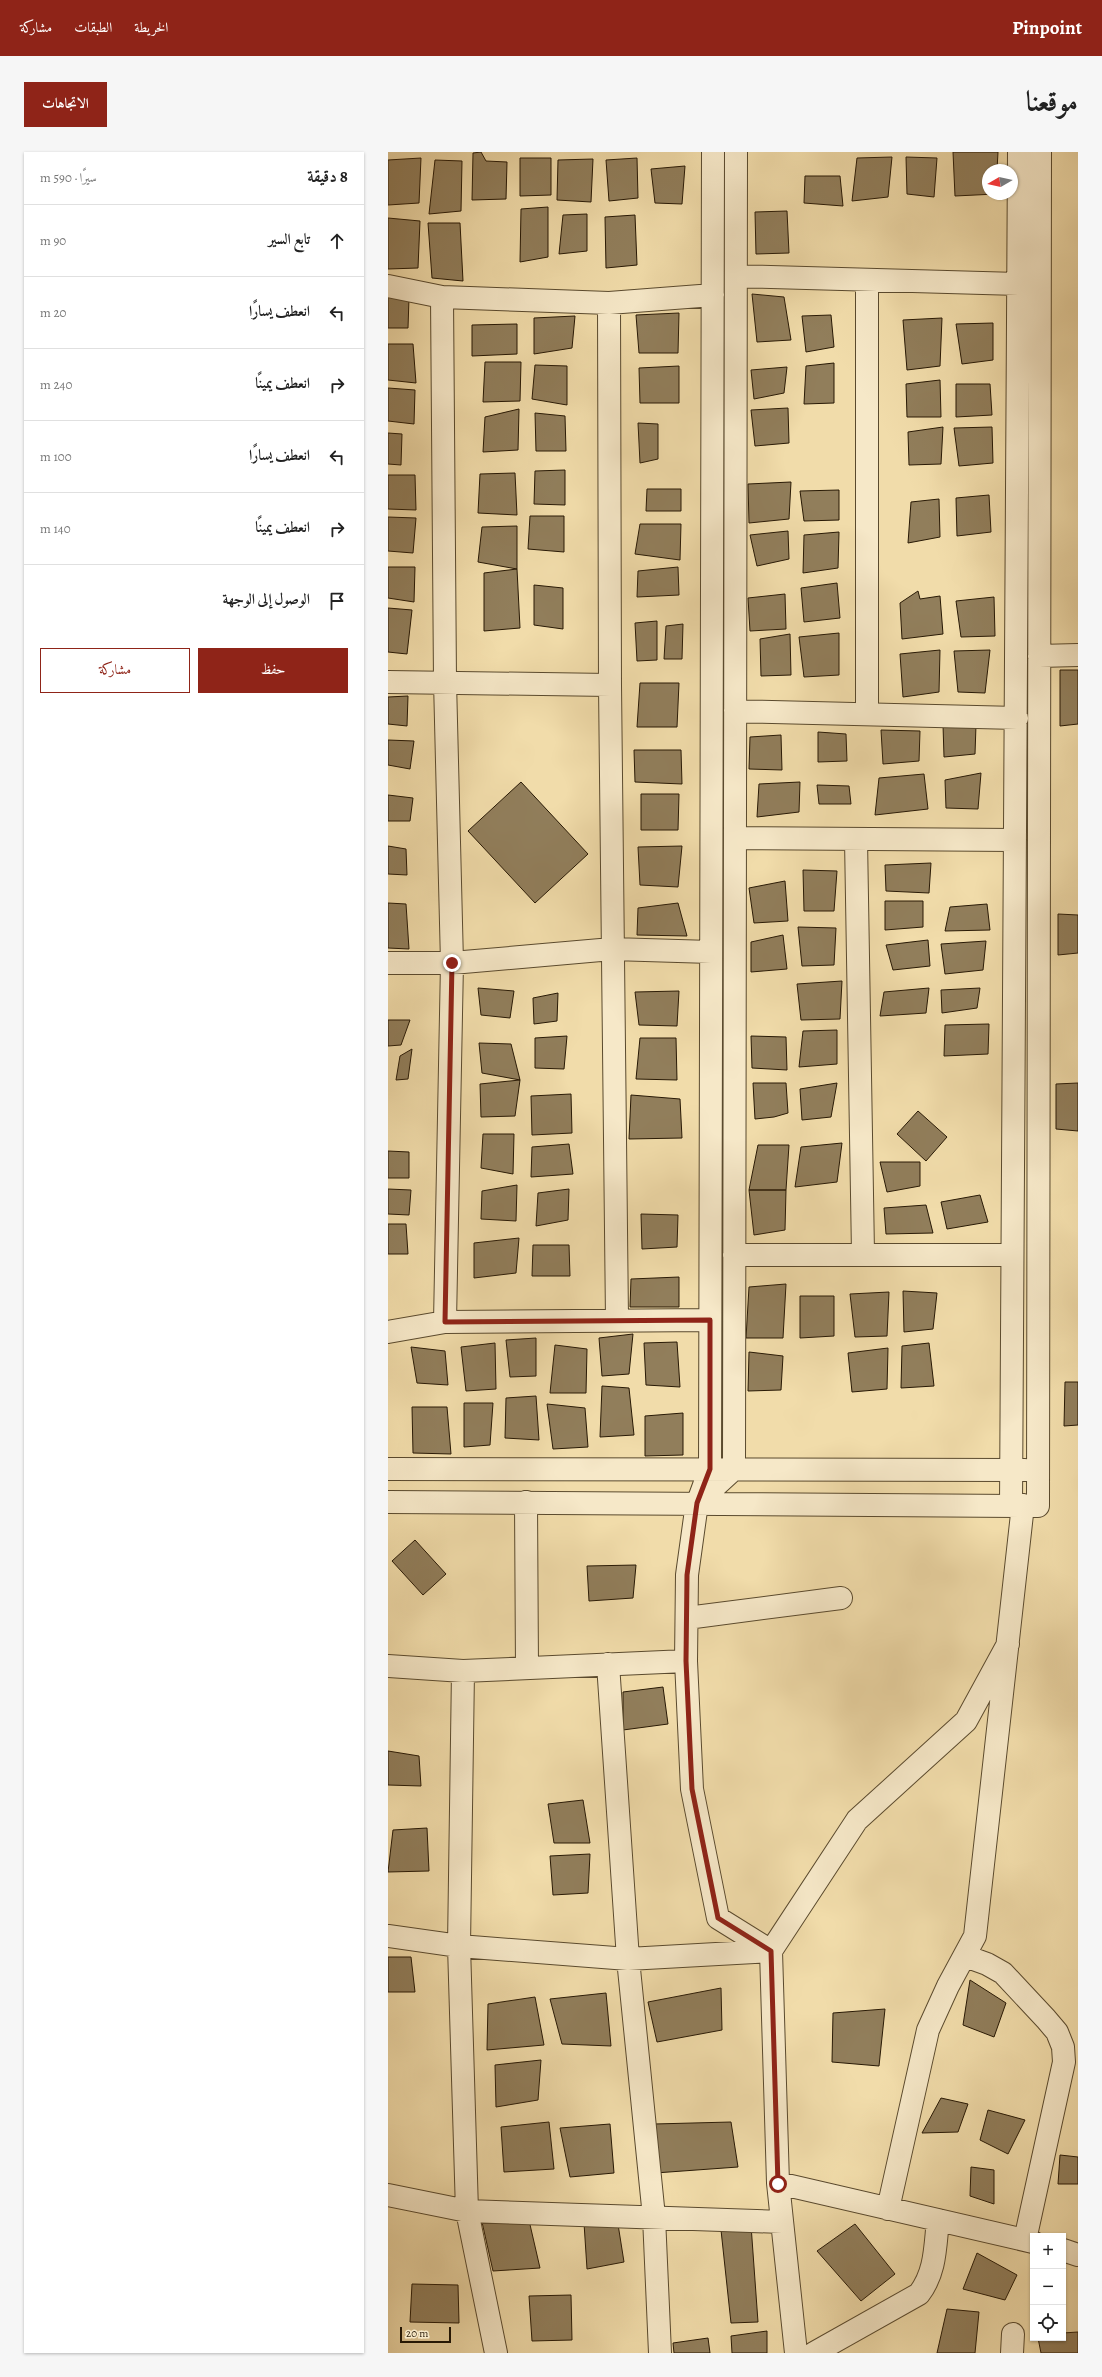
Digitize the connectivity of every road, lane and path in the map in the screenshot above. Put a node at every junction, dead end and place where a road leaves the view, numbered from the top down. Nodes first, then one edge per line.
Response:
1 (713, 152) edge
2 (736, 152) edge
3 (1019, 152) edge
4 (1040, 152) edge
5 (736, 276) junction
6 (867, 280) junction
7 (1018, 284) junction
8 (388, 286) edge
9 (713, 296) junction
10 (442, 297) junction
11 (609, 302) junction
12 (1078, 655) edge
13 (1039, 656) junction
14 (388, 682) edge
15 (445, 682) junction
16 (610, 684) junction
17 (735, 711) junction
18 (867, 713) junction
19 (1018, 718) junction
20 (735, 838) junction
21 (856, 839) junction
22 (1015, 840) junction
23 (612, 949) junction
24 (711, 952) junction
25 (388, 963) edge
26 (452, 963) junction
27 (863, 1254) junction
28 (734, 1255) junction
29 (1012, 1255) junction
30 (617, 1320) junction
31 (710, 1320) junction
32 (445, 1322) junction
33 (388, 1332) edge
34 (388, 1469) edge
35 (710, 1469) junction
36 (734, 1469) junction
37 (1011, 1470) junction
38 (1038, 1470) junction
39 (388, 1502) edge
40 (526, 1502) junction
41 (697, 1503) junction
42 (1017, 1505) junction
43 (840, 1598) dead end
44 (687, 1618) junction
45 (1008, 1644) junction
46 (686, 1661) junction
47 (608, 1664) junction
48 (388, 1666) edge
49 (527, 1668) junction
50 (463, 1671) junction
51 (388, 1936) edge
52 (459, 1946) junction
53 (771, 1951) junction
54 (965, 1956) junction
55 (628, 1959) junction
56 (778, 2184) junction
57 (388, 2195) edge
58 (888, 2209) junction
59 (467, 2212) junction
60 (654, 2217) junction
61 (938, 2220) junction
62 (782, 2222) junction
63 (1029, 2241) edge
64 (1066, 2251) edge
65 (1078, 2254) edge
66 (496, 2353) edge
67 (660, 2353) edge
68 (796, 2353) edge
69 (814, 2353) edge

1 - 9 street
2 - 5 street
3 - 7 street
4 - 13 street
5 - 6 street
5 - 17 street
6 - 7 street
6 - 18 street
7 - 19 street
8 - 10 street
9 - 11 street
9 - 24 street
10 - 11 street
10 - 15 street
11 - 16 street
12 - 13 street
13 - 38 street
14 - 15 street
15 - 16 street
15 - 26 street
16 - 23 street
17 - 18 street
17 - 20 street
18 - 19 street
19 - 22 street
20 - 21 street
20 - 28 street
21 - 22 street
21 - 27 street
22 - 29 street
23 - 24 street
23 - 26 street
23 - 30 street
24 - 31 street
25 - 26 street
26 - 32 street
27 - 28 street
27 - 29 street
28 - 36 street
29 - 37 street
30 - 31 street
30 - 32 street
31 - 35 street
32 - 33 street
34 - 35 street
35 - 36 street
35 - 41 street
36 - 37 street
36 - 41 street
37 - 38 street
37 - 42 street
38 - 42 street
39 - 40 street
40 - 41 street
40 - 49 street
41 - 42 street
41 - 44 street
42 - 45 street
43 - 44 street
44 - 46 street
45 - 53 street
45 - 54 street
46 - 47 street
46 - 53 street
47 - 49 street
47 - 55 street
48 - 50 street
49 - 50 street
50 - 52 street
51 - 52 street
52 - 55 street
52 - 59 street
53 - 55 street
53 - 56 street
54 - 58 street
54 - 63 street
55 - 60 street
56 - 58 street
56 - 62 street
57 - 59 street
58 - 61 street
59 - 60 street
59 - 66 street
60 - 62 street
60 - 67 street
61 - 63 street
61 - 69 street
62 - 68 street
64 - 65 street

